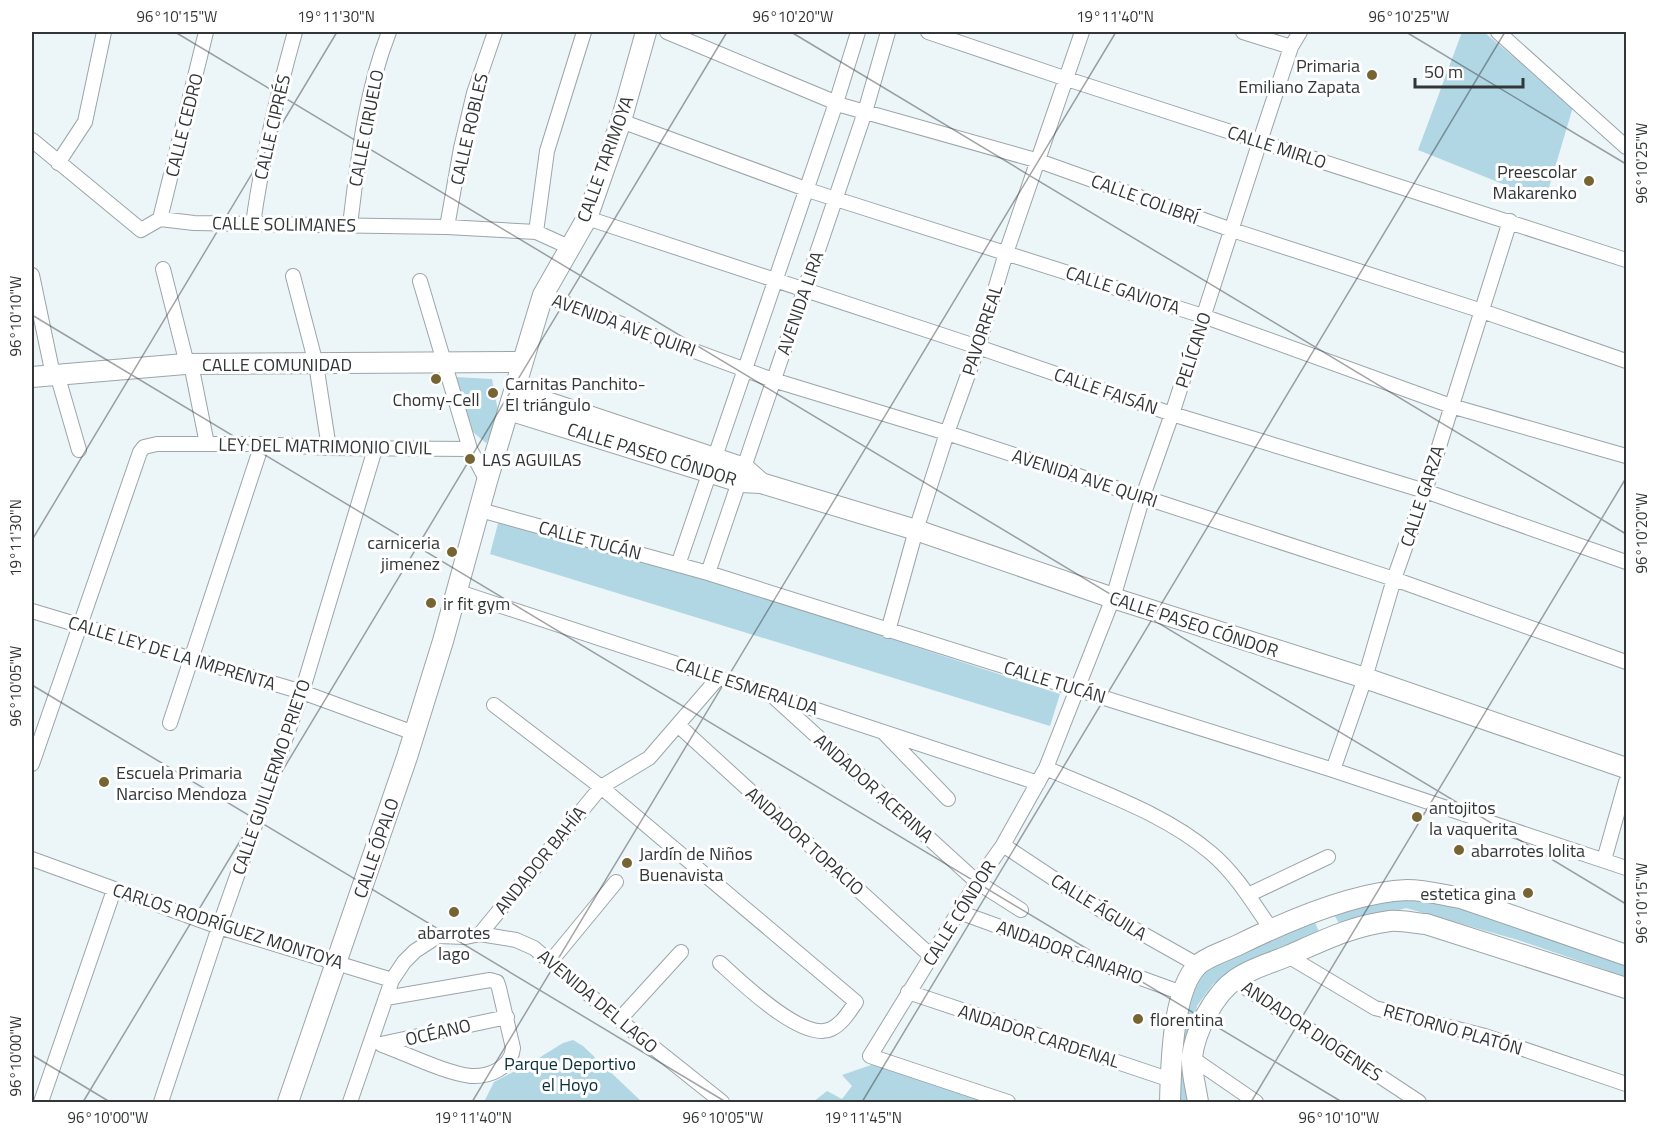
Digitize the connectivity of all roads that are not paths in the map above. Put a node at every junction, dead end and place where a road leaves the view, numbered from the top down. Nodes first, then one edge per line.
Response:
1 (104, 32) edge
2 (206, 32) edge
3 (295, 32) edge
4 (389, 32) edge
5 (495, 32) edge
6 (584, 32) edge
7 (646, 32) edge
8 (667, 32) edge
9 (858, 32) edge
10 (888, 32) edge
11 (928, 32) edge
12 (1082, 32) edge
13 (1242, 32) edge
14 (1300, 32) edge
15 (1498, 32) edge
16 (1292, 47) junction
17 (1067, 79) junction
18 (836, 103) junction
19 (865, 112) junction
20 (621, 121) junction
21 (32, 140) edge
22 (1260, 141) junction
23 (1626, 147) edge
24 (1039, 161) junction
25 (58, 163) junction
26 (807, 189) junction
27 (836, 198) junction
28 (587, 218) junction
29 (160, 219) junction
30 (1510, 221) junction
31 (253, 224) junction
32 (350, 225) junction
33 (447, 227) junction
34 (1232, 230) junction
35 (536, 232) junction
36 (569, 248) junction
37 (1006, 253) junction
38 (1626, 260) edge
39 (163, 269) dead end
40 (32, 275) edge
41 (293, 276) dead end
42 (420, 281) dead end
43 (775, 281) junction
44 (804, 291) junction
45 (543, 295) junction
46 (1482, 311) junction
47 (1203, 316) junction
48 (978, 347) junction
49 (1626, 361) edge
50 (522, 362) junction
51 (445, 363) junction
52 (189, 364) junction
53 (316, 364) junction
54 (745, 370) junction
55 (55, 375) junction
56 (32, 377) edge
57 (773, 380) junction
58 (512, 401) junction
59 (1451, 406) junction
60 (1172, 414) junction
61 (947, 433) junction
62 (207, 444) junction
63 (262, 444) junction
64 (329, 448) junction
65 (375, 448) junction
66 (470, 449) junction
67 (79, 450) dead end
68 (1626, 456) edge
69 (712, 465) junction
70 (742, 475) junction
71 (487, 481) junction
72 (1425, 490) junction
73 (1143, 496) junction
74 (480, 510) junction
75 (916, 530) junction
76 (1626, 562) edge
77 (678, 565) junction
78 (708, 573) junction
79 (1394, 579) junction
80 (456, 591) junction
81 (1113, 598) junction
82 (32, 611) edge
83 (80, 624) junction
84 (888, 631) junction
85 (192, 659) junction
86 (1626, 662) edge
87 (719, 677) junction
88 (1365, 678) junction
89 (1078, 689) junction
90 (302, 692) junction
91 (771, 694) junction
92 (494, 705) dead end
93 (170, 723) dead end
94 (679, 726) junction
95 (882, 731) junction
96 (414, 733) junction
97 (32, 764) edge
98 (1046, 768) junction
99 (1626, 768) edge
100 (1333, 770) junction
101 (1626, 782) edge
102 (1038, 783) junction
103 (601, 787) junction
104 (948, 799) dead end
105 (1003, 845) junction
106 (1329, 857) dead end
107 (32, 858) edge
108 (1604, 860) junction
109 (1626, 868) edge
110 (616, 882) dead end
111 (977, 882) junction
112 (114, 890) junction
113 (1248, 895) junction
114 (1021, 910) dead end
115 (1320, 910) junction
116 (959, 912) junction
117 (219, 927) junction
118 (1271, 929) junction
119 (480, 934) junction
120 (1331, 936) junction
121 (681, 952) dead end
122 (1626, 955) edge
123 (1288, 956) junction
124 (932, 957) junction
125 (551, 961) junction
126 (337, 962) junction
127 (720, 963) dead end
128 (1198, 965) junction
129 (392, 980) junction
130 (1234, 980) junction
131 (1626, 988) edge
132 (908, 992) junction
133 (1182, 993) junction
134 (386, 998) junction
135 (507, 1017) junction
136 (619, 1020) junction
137 (376, 1043) junction
138 (1192, 1058) junction
139 (1171, 1080) junction
140 (1626, 1084) edge
141 (41, 1102) edge
142 (161, 1102) edge
143 (288, 1102) edge
144 (350, 1102) edge
145 (722, 1102) edge
146 (1008, 1102) edge
147 (1170, 1102) edge
148 (1198, 1102) edge
149 (1256, 1102) edge
150 (1419, 1102) edge

1 - 25 street
2 - 29 street, CALLE CEDRO
3 - 31 street, CALLE CIPRÉS
4 - 32 street, CALLE CIRUELO
5 - 33 street, CALLE ROBLES
6 - 35 street
7 - 20 street, CALLE TARIMOYA
8 - 18 street, CALLE COLIBRÍ
9 - 18 street, AVENIDA LIRA
10 - 19 street, AVENIDA LIRA
11 - 17 street, CALLE MIRLO
12 - 17 street, PAVORREAL
13 - 16 street
14 - 16 street, PELÍCANO
15 - 23 street
16 - 22 street, PELÍCANO
17 - 22 street, CALLE MIRLO
17 - 24 street, PAVORREAL
18 - 19 street, CALLE COLIBRÍ
18 - 26 street, AVENIDA LIRA
19 - 24 street, CALLE COLIBRÍ
19 - 27 street, AVENIDA LIRA
20 - 26 street, CALLE GAVIOTA
20 - 28 street, CALLE TARIMOYA
21 - 25 street, CALLE SOLIMANES
22 - 30 street, CALLE MIRLO
22 - 34 street, PELÍCANO
24 - 34 street, CALLE COLIBRÍ
24 - 37 street, PAVORREAL
25 - 29 street, CALLE SOLIMANES
26 - 27 street, CALLE GAVIOTA
26 - 43 street, AVENIDA LIRA
27 - 37 street, CALLE GAVIOTA
27 - 44 street, AVENIDA LIRA
28 - 36 street, CALLE TARIMOYA
28 - 43 street, CALLE FAISÁN
29 - 31 street, CALLE SOLIMANES
30 - 38 street, CALLE MIRLO
30 - 46 street, CALLE GARZA
31 - 32 street, CALLE SOLIMANES
32 - 33 street, CALLE SOLIMANES
33 - 35 street, CALLE SOLIMANES
34 - 46 street, CALLE COLIBRÍ
34 - 47 street, PELÍCANO
35 - 36 street, CALLE SOLIMANES
36 - 45 street, CALLE TARIMOYA
37 - 47 street, CALLE GAVIOTA
37 - 48 street, PAVORREAL
39 - 52 street
40 - 55 street
41 - 53 street
42 - 51 street
43 - 44 street, CALLE FAISÁN
43 - 54 street, AVENIDA LIRA
44 - 48 street, CALLE FAISÁN
44 - 57 street, AVENIDA LIRA
45 - 50 street, CALLE TARIMOYA
45 - 54 street, AVENIDA AVE QUIRI
46 - 49 street, CALLE COLIBRÍ
46 - 59 street, CALLE GARZA
47 - 59 street, CALLE GAVIOTA
47 - 60 street, PELÍCANO
48 - 60 street, CALLE FAISÁN
48 - 61 street, PAVORREAL
50 - 51 street, CALLE COMUNIDAD
50 - 58 street, CALLE TARIMOYA
51 - 53 street, CALLE COMUNIDAD
51 - 66 street
52 - 53 street, CALLE COMUNIDAD
52 - 55 street, CALLE COMUNIDAD
52 - 62 street
53 - 64 street
54 - 57 street, AVENIDA AVE QUIRI
54 - 69 street, AVENIDA LIRA
55 - 56 street, CALLE COMUNIDAD
55 - 67 street
57 - 61 street, AVENIDA AVE QUIRI
57 - 70 street, AVENIDA LIRA
58 - 69 street, CALLE PASEO CÓNDOR
58 - 71 street, CALLE TARIMOYA
59 - 68 street, CALLE GAVIOTA
59 - 72 street, CALLE GARZA
60 - 72 street, CALLE FAISÁN
60 - 73 street, PELÍCANO
61 - 73 street, AVENIDA AVE QUIRI
61 - 75 street, PAVORREAL
62 - 63 street, LEY DEL MATRIMONIO CIVIL
62 - 83 street, LEY DEL MATRIMONIO CIVIL
63 - 64 street, LEY DEL MATRIMONIO CIVIL
63 - 85 street
64 - 65 street, LEY DEL MATRIMONIO CIVIL
65 - 66 street, LEY DEL MATRIMONIO CIVIL
65 - 90 street, CALLE GUILLERMO PRIETO
66 - 71 street
69 - 70 street, CALLE PASEO CÓNDOR
69 - 77 street, AVENIDA LIRA
70 - 75 street, CALLE PASEO CÓNDOR
70 - 78 street, AVENIDA LIRA
71 - 74 street, CALLE TARIMOYA
72 - 76 street, CALLE FAISÁN
72 - 79 street, CALLE GARZA
73 - 79 street, AVENIDA AVE QUIRI
73 - 81 street, PELÍCANO
74 - 77 street, CALLE TUCÁN
74 - 80 street, CALLE TARIMOYA
75 - 81 street, CALLE PASEO CÓNDOR
75 - 84 street, PAVORREAL
77 - 78 street, CALLE TUCÁN
78 - 84 street, CALLE TUCÁN
79 - 86 street, AVENIDA AVE QUIRI
79 - 88 street, CALLE GARZA
80 - 87 street, CALLE ESMERALDA
80 - 96 street, CALLE ÓPALO
81 - 88 street, CALLE PASEO CÓNDOR
81 - 89 street, PELÍCANO
82 - 83 street, CALLE LEY DE LA IMPRENTA
83 - 85 street, CALLE LEY DE LA IMPRENTA
83 - 97 street
84 - 89 street, CALLE TUCÁN
85 - 90 street, CALLE LEY DE LA IMPRENTA
85 - 93 street
87 - 91 street, CALLE ESMERALDA
87 - 94 street, ANDADOR BAHÍA
88 - 99 street, CALLE PASEO CÓNDOR
88 - 100 street, CALLE GARZA
89 - 98 street, PELÍCANO
89 - 100 street, CALLE TUCÁN
90 - 96 street, CALLE LEY DE LA IMPRENTA
90 - 117 street, CALLE GUILLERMO PRIETO
91 - 95 street, CALLE ESMERALDA
91 - 111 street, ANDADOR ACERINA
92 - 103 street
94 - 103 street, ANDADOR BAHÍA
94 - 124 street, ANDADOR TOPACIO
95 - 102 street, CALLE ESMERALDA
95 - 104 street
96 - 126 street, CALLE ÓPALO
98 - 102 street, CALLE CÓNDOR
98 - 113 street
100 - 108 street, CALLE TUCÁN
101 - 108 street
102 - 105 street, CALLE CÓNDOR
103 - 119 street, ANDADOR BAHÍA
103 - 127 street
105 - 111 street, CALLE CÓNDOR
105 - 128 street, CALLE ÁGUILA
106 - 113 street
107 - 112 street, CARLOS RODRÍGUEZ MONTOYA
108 - 109 street, CALLE TUCÁN
110 - 125 street
111 - 114 street, ANDADOR ACERINA
111 - 116 street, CALLE CÓNDOR
112 - 117 street, CARLOS RODRÍGUEZ MONTOYA
112 - 141 street
113 - 118 street
115 - 118 street
115 - 120 street
115 - 122 street
116 - 124 street, CALLE CÓNDOR
116 - 133 street, ANDADOR CANARIO
117 - 126 street, CARLOS RODRÍGUEZ MONTOYA
117 - 142 street, CALLE GUILLERMO PRIETO
118 - 128 street
119 - 125 street, AVENIDA DEL LAGO
119 - 129 street, AVENIDA DEL LAGO
120 - 123 street
120 - 131 street
121 - 136 street
123 - 130 street
123 - 140 street, RETORNO PLATÓN
124 - 132 street, CALLE CÓNDOR
125 - 136 street, AVENIDA DEL LAGO
126 - 129 street, CARLOS RODRÍGUEZ MONTOYA
126 - 143 street, CALLE ÓPALO
128 - 133 street
129 - 134 street, AVENIDA DEL LAGO
130 - 138 street
130 - 150 street, ANDADOR DIOGENES
132 - 139 street, ANDADOR CARDENAL
132 - 146 street, CALLE CÓNDOR
133 - 139 street
134 - 135 street
134 - 137 street, AVENIDA DEL LAGO
135 - 137 street, OCÉANO
135 - 137 street
136 - 145 street, AVENIDA DEL LAGO
137 - 144 street, AVENIDA DEL LAGO
138 - 148 street
138 - 149 street
139 - 147 street

